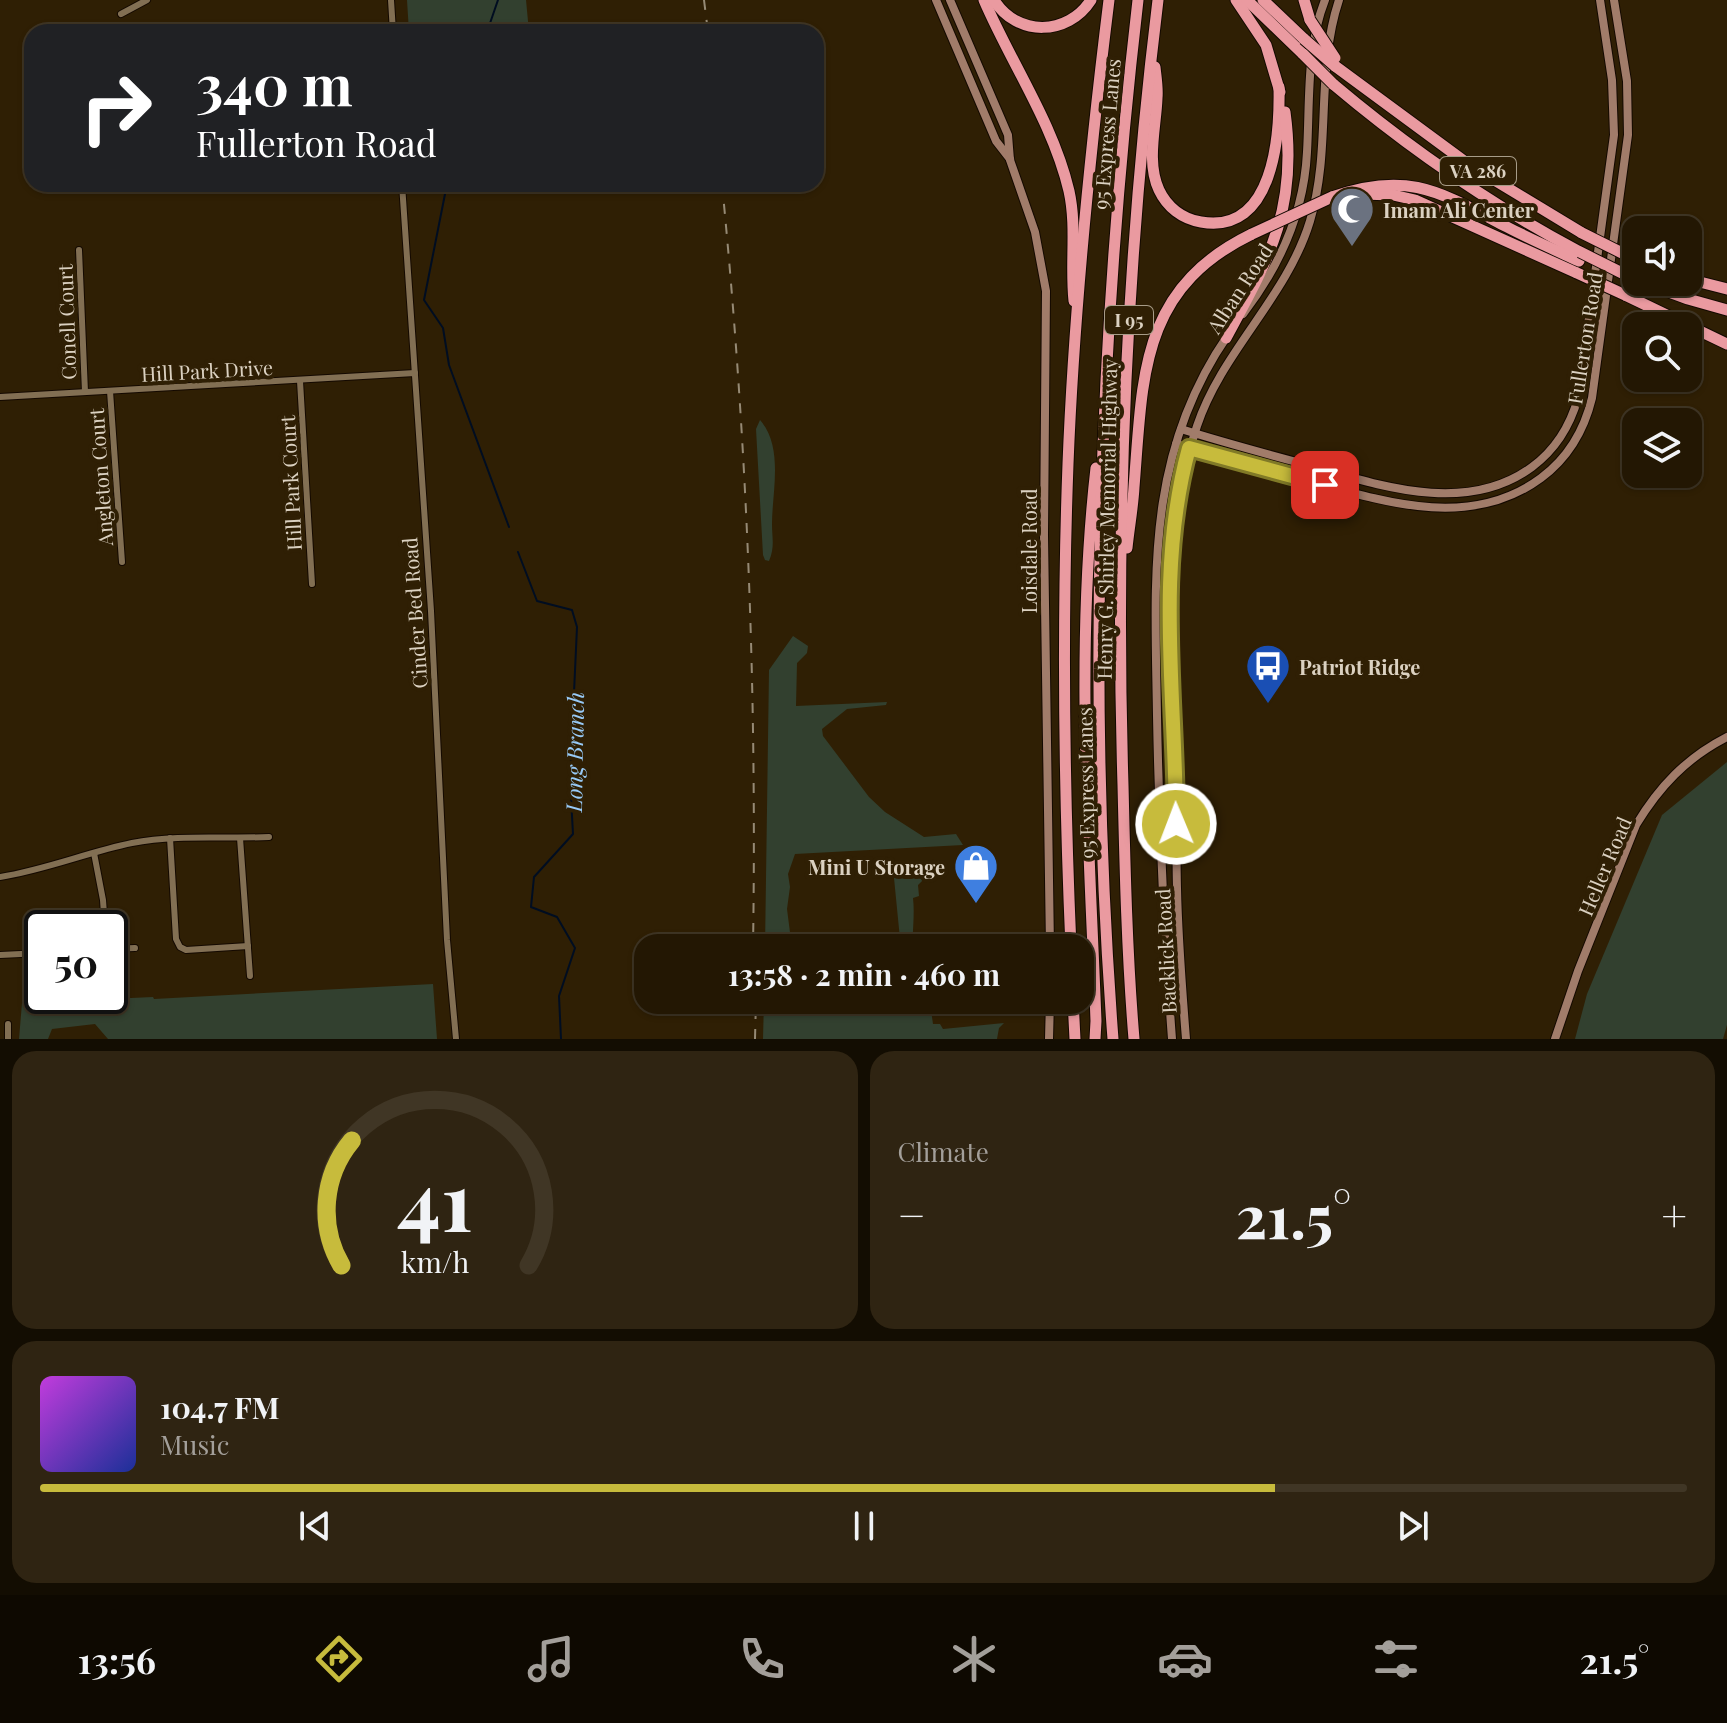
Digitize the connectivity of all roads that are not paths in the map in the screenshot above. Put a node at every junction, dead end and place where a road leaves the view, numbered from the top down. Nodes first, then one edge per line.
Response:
1 (147, 0) edge
2 (391, 0) edge
3 (936, 0) edge
4 (950, 0) edge
5 (984, 0) edge
6 (994, 0) edge
7 (1091, 0) edge
8 (1109, 0) edge
9 (1138, 0) edge
10 (1158, 0) edge
11 (1236, 0) edge
12 (1247, 0) edge
13 (1263, 0) edge
14 (1304, 0) edge
15 (1325, 0) edge
16 (1339, 0) edge
17 (1600, 0) edge
18 (1614, 0) edge
19 (121, 14) dead end
20 (392, 24) edge
21 (1153, 41) junction
22 (1307, 54) junction
23 (1332, 63) junction
24 (1279, 87) junction
25 (1010, 160) junction
26 (403, 192) edge
27 (79, 250) dead end
28 (1622, 253) edge
29 (1578, 262) junction
30 (1622, 275) edge
31 (1702, 283) edge
32 (1727, 289) edge
33 (1680, 296) edge
34 (1688, 299) junction
35 (1727, 310) edge
36 (1727, 318) edge
37 (1077, 331) junction
38 (1226, 338) junction
39 (1727, 344) edge
40 (415, 373) junction
41 (300, 381) junction
42 (1106, 389) junction
43 (110, 391) junction
44 (85, 392) junction
45 (0, 397) edge
46 (1181, 429) junction
47 (1194, 433) junction
48 (1176, 444) junction
49 (1189, 448) junction
50 (122, 562) dead end
51 (312, 584) dead end
52 (1120, 600) junction
53 (1727, 737) edge
54 (269, 837) dead end
55 (170, 838) junction
56 (240, 838) junction
57 (94, 853) junction
58 (0, 877) edge
59 (104, 910) edge
60 (1050, 934) edge
61 (1070, 934) edge
62 (248, 946) junction
63 (128, 948) edge
64 (135, 948) dead end
65 (24, 954) edge
66 (0, 955) edge
67 (250, 976) dead end
68 (1050, 1014) edge
69 (1074, 1014) edge
70 (8, 1024) dead end
71 (8, 1039) edge
72 (456, 1039) edge
73 (1049, 1039) edge
74 (1075, 1039) edge
75 (1095, 1039) edge
76 (1113, 1039) edge
77 (1134, 1039) edge
78 (1172, 1039) edge
79 (1186, 1039) edge
80 (1555, 1039) edge

1 - 19 street
2 - 20 street
3 - 25 main road, Loisdale Road
4 - 25 main road, Loisdale Road
5 - 37 highway
6 - 7 highway
8 - 37 highway, Henry G. Shirley Memorial Highway / I 95
9 - 42 highway, 95 Express Lanes
10 - 21 highway, Henry G. Shirley Memorial Highway / I 95
11 - 24 highway
12 - 22 highway, VA 286
13 - 23 highway, VA 286, bridge
14 - 23 highway, bridge
15 - 22 main road, Alban Road
16 - 23 main road, Alban Road
17 - 47 main road, Fullerton Road
18 - 49 main road, Fullerton Road
21 - 24 highway
21 - 52 highway, Henry G. Shirley Memorial Highway / I 95
22 - 29 highway, VA 286, bridge
22 - 38 main road, Alban Road
23 - 28 highway, VA 286, bridge
23 - 47 main road, Alban Road
24 - 38 highway
25 - 60 main road, Loisdale Road
26 - 40 street, Cinder Bed Road
27 - 44 street, Conell Court
29 - 30 highway, VA 286, bridge
29 - 39 highway, bridge
29 - 52 highway, bridge
31 - 32 highway
33 - 34 highway
34 - 35 highway
34 - 36 highway
37 - 61 highway, Henry G. Shirley Memorial Highway / I 95
38 - 46 main road, Alban Road
40 - 41 street, Hill Park Drive
40 - 72 street, Cinder Bed Road
41 - 43 street, Hill Park Drive
41 - 51 street, Hill Park Court
42 - 75 highway
42 - 76 highway, 95 Express Lanes
43 - 44 street, Hill Park Drive
43 - 50 street, Angleton Court
44 - 45 street, Hill Park Drive
46 - 47 main road, Fullerton Road
46 - 48 main road, Alban Road
47 - 49 main road, Backlick Road
48 - 49 main road, Fullerton Road
48 - 78 main road, Backlick Road
49 - 79 main road, Backlick Road
52 - 77 highway, Henry G. Shirley Memorial Highway / I 95
53 - 80 main road, Heller Road
54 - 56 street
55 - 56 street
55 - 57 street
55 - 62 street
56 - 62 street
57 - 58 street
57 - 59 street
62 - 67 street
63 - 64 street
65 - 66 street
68 - 73 main road
69 - 74 highway
70 - 71 street

